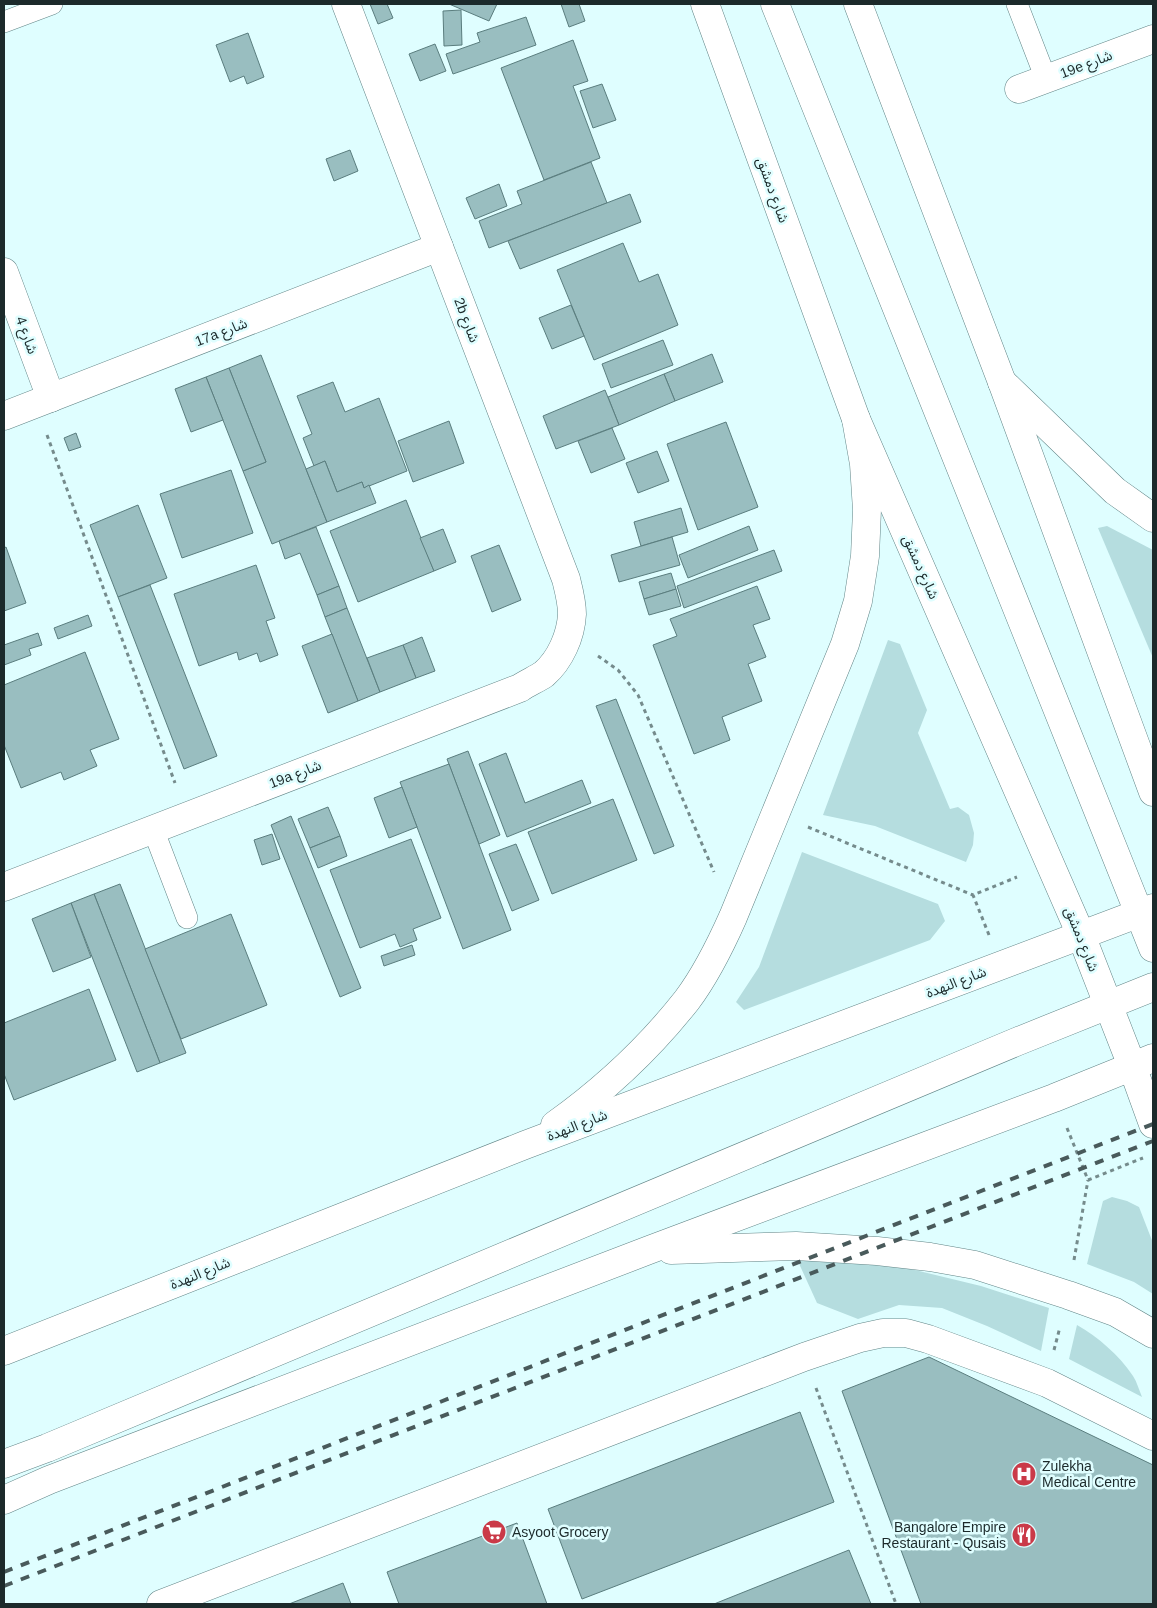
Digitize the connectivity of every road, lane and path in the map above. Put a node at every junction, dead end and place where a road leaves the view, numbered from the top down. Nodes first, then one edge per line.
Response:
1 (52, 4) edge
2 (346, 4) edge
3 (705, 4) edge
4 (775, 4) edge
5 (858, 4) edge
6 (1017, 4) edge
7 (4, 22) edge
8 (1153, 39) edge
9 (1046, 79) junction
10 (1019, 89) dead end
11 (439, 247) junction
12 (4, 272) edge
13 (1002, 382) junction
14 (43, 401) junction
15 (4, 416) edge
16 (856, 419) junction
17 (1153, 518) edge
18 (567, 638) junction
19 (1153, 792) edge
20 (775, 813) junction
21 (188, 816) junction
22 (153, 830) junction
23 (4, 887) edge
24 (973, 895) dead end
25 (1147, 910) edge
26 (733, 917) junction
27 (187, 918) dead end
28 (1081, 935) junction
29 (1153, 948) edge
30 (1153, 987) edge
31 (1109, 1004) junction
32 (1143, 1062) edge
33 (1054, 1098) junction
34 (1153, 1124) edge
35 (525, 1145) junction
36 (1145, 1157) dead end
37 (649, 1250) junction
38 (1153, 1334) edge
39 (4, 1350) edge
40 (804, 1357) junction
41 (1153, 1436) edge
42 (4, 1464) edge
43 (4, 1500) edge
44 (161, 1604) edge
45 (896, 1604) edge

1 - 7 lane
2 - 11 main road, 2b شارع
3 - 16 main road, شارع دمشق
4 - 25 main road
5 - 13 main road
6 - 9 lane
8 - 9 main road, 19e شارع
9 - 10 main road, 19e شارع
11 - 14 main road, 17a شارع
11 - 18 main road, 2b شارع
12 - 14 main road, شارع 4
13 - 17 main road
13 - 19 main road
14 - 15 main road, 17a شارع
14 - 21 path
16 - 20 main road
16 - 28 main road, شارع دمشق
18 - 21 main road, 19a شارع
18 - 26 path
20 - 24 path
20 - 26 main road
21 - 22 main road, 19a شارع
22 - 23 main road, 19a شارع
22 - 27 lane
25 - 28 main road, شارع النهدة
25 - 29 main road
26 - 35 main road
28 - 31 main road, شارع دمشق
28 - 35 main road, شارع النهدة
30 - 31 main road
31 - 32 main road, شارع دمشق
31 - 42 main road
32 - 33 main road
32 - 34 main road, شارع دمشق
33 - 36 path
33 - 37 main road
35 - 39 main road, شارع النهدة
37 - 38 main road
37 - 43 main road
40 - 41 main road
40 - 44 main road
40 - 45 path

